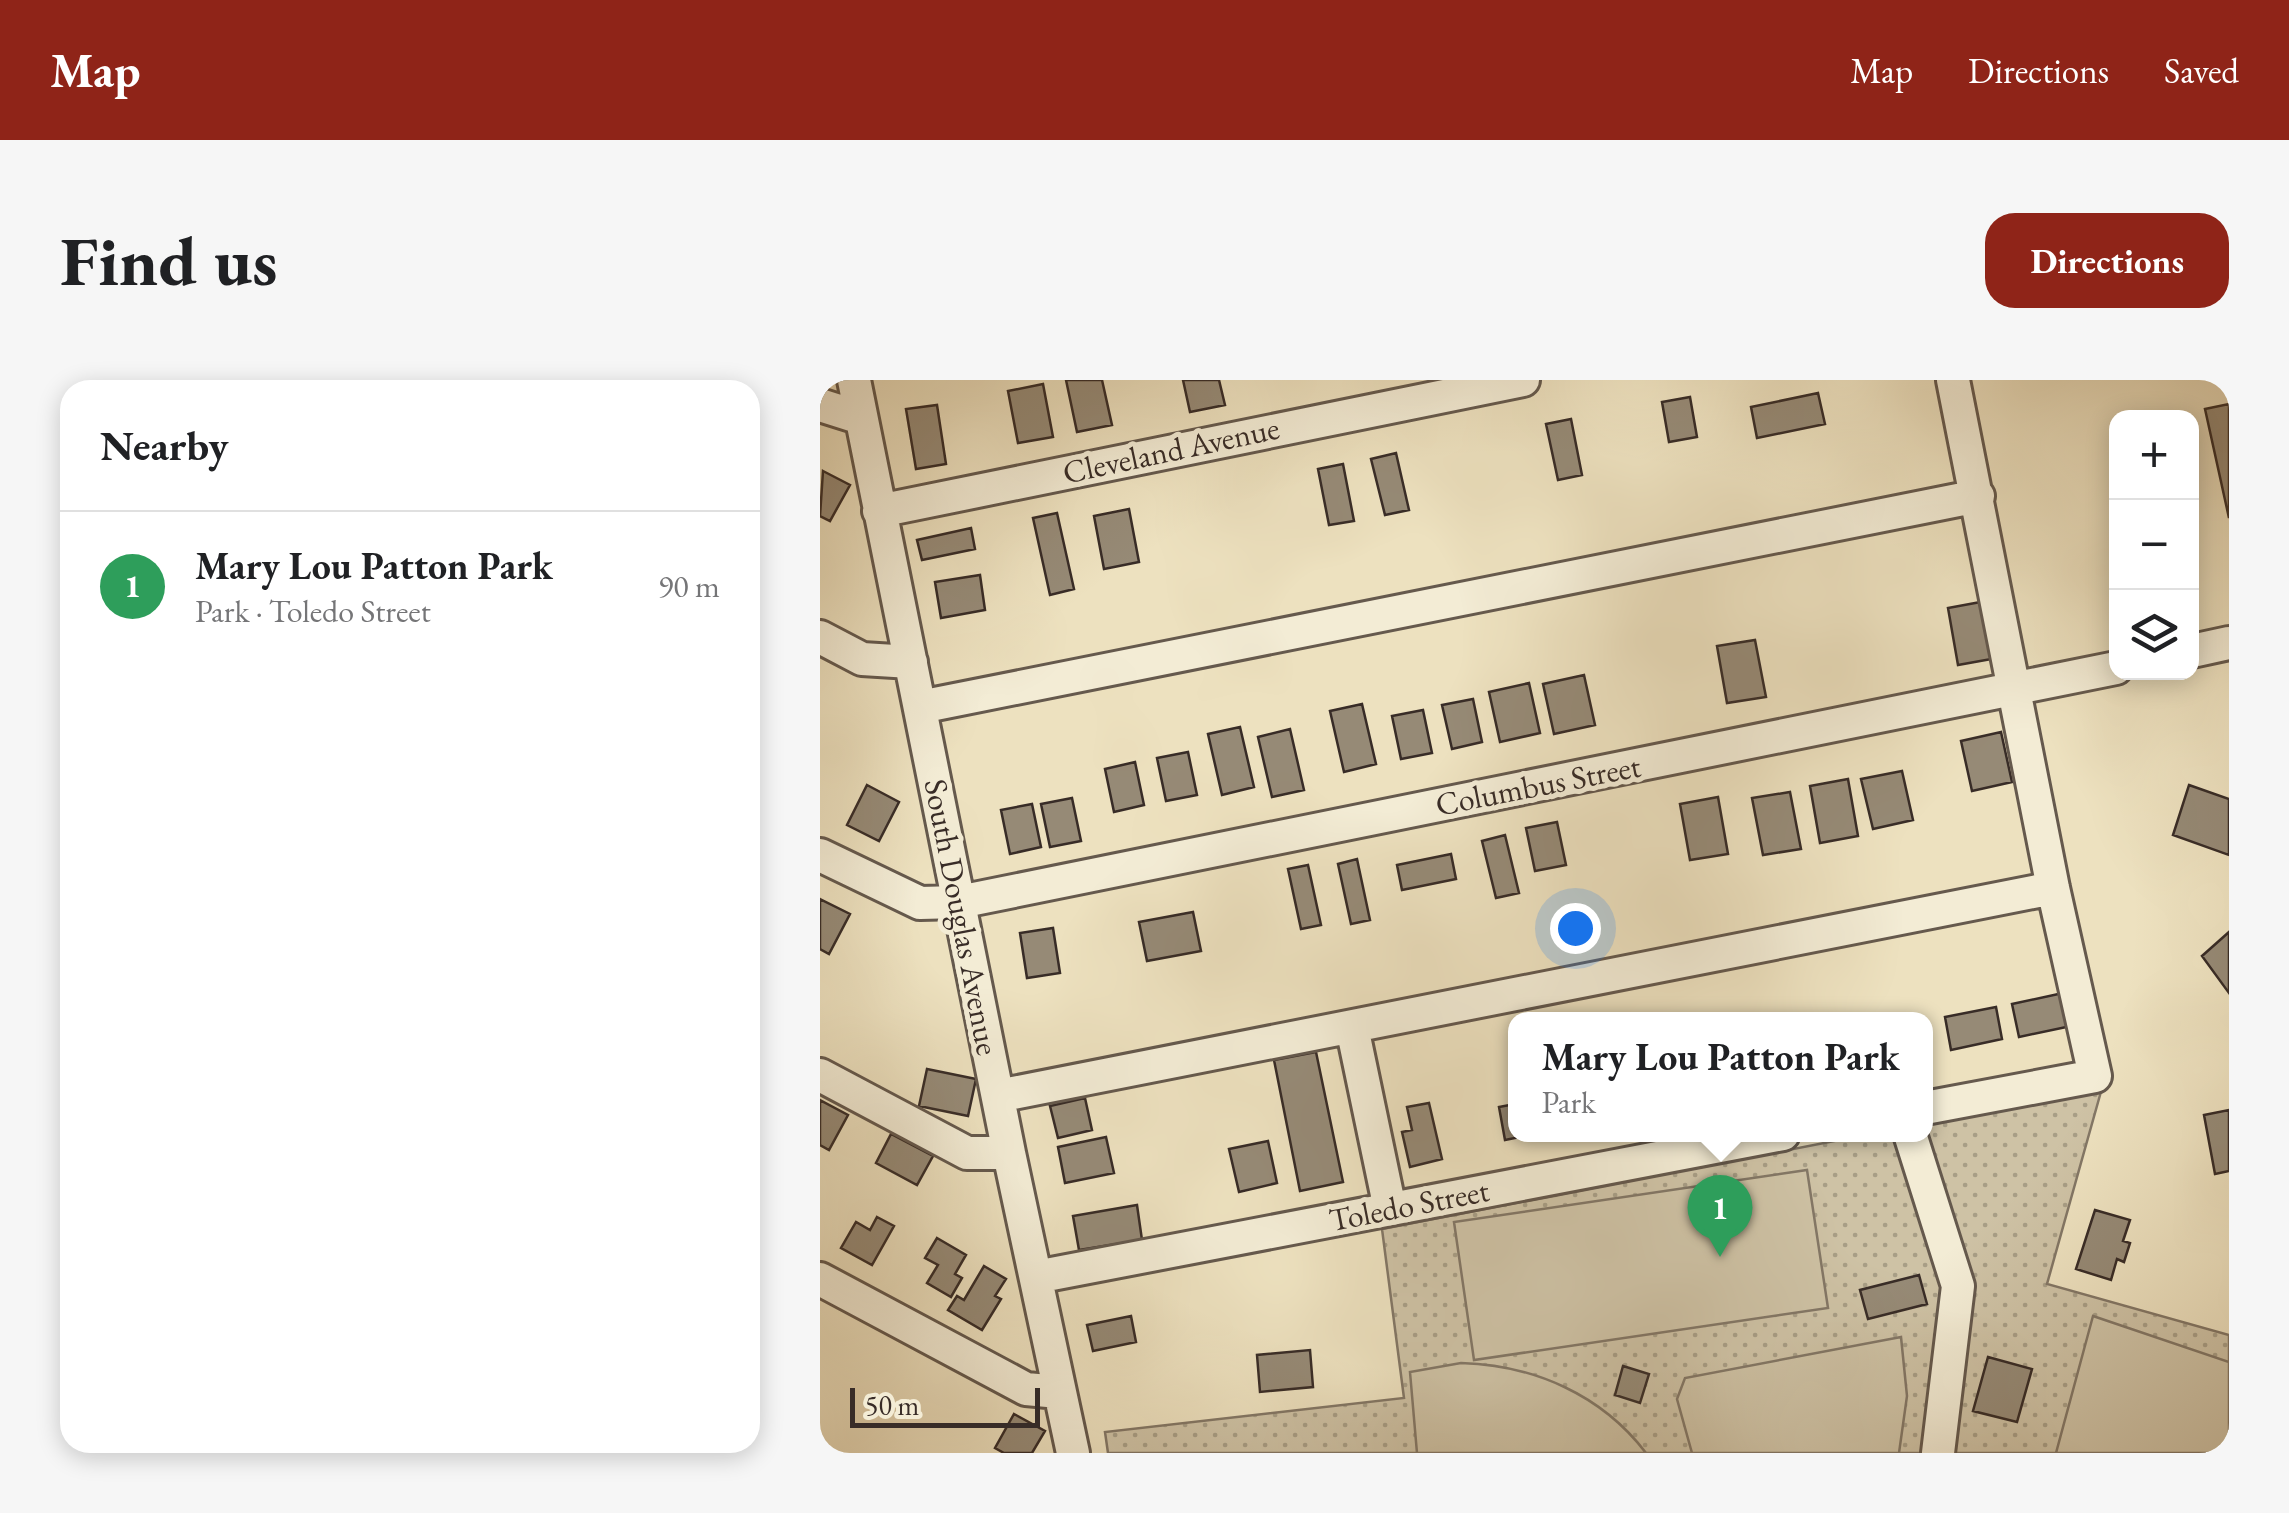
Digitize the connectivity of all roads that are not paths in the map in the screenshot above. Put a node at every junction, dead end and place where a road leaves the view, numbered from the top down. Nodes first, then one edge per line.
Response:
1 (854, 380) edge
2 (1523, 380) edge
3 (1953, 380) edge
4 (820, 405) edge
5 (861, 418) junction
6 (1978, 496) junction
7 (879, 511) junction
8 (820, 637) edge
9 (2229, 643) edge
10 (2199, 649) edge
11 (911, 662) junction
12 (2109, 669) edge
13 (2016, 688) junction
14 (920, 707) junction
15 (820, 854) edge
16 (2053, 888) junction
17 (959, 902) junction
18 (1352, 1027) junction
19 (820, 1075) edge
20 (998, 1096) junction
21 (1933, 1106) edge
22 (1741, 1142) edge
23 (1913, 1142) edge
24 (1008, 1153) junction
25 (1390, 1209) junction
26 (1036, 1278) junction
27 (820, 1279) edge
28 (1059, 1392) junction
29 (1073, 1453) edge
30 (1938, 1453) edge

1 - 5 street, South Douglas Avenue
2 - 7 street, Cleveland Avenue
3 - 6 street
4 - 5 street
5 - 7 street, South Douglas Avenue
6 - 13 street
6 - 14 street
7 - 11 street, South Douglas Avenue
8 - 11 street
9 - 10 street
11 - 14 street, South Douglas Avenue
12 - 13 street, Columbus Street
13 - 16 street
13 - 17 street, Columbus Street
14 - 17 street, South Douglas Avenue
15 - 17 street, Columbus Street
16 - 18 street
16 - 21 street
17 - 20 street, South Douglas Avenue
18 - 20 street
18 - 25 street
19 - 24 street
20 - 24 street, South Douglas Avenue
22 - 25 street, Toledo Street
23 - 30 street
24 - 26 street, South Douglas Avenue
25 - 26 street, Toledo Street
26 - 28 street, South Douglas Avenue
27 - 28 street
28 - 29 street, South Douglas Avenue

